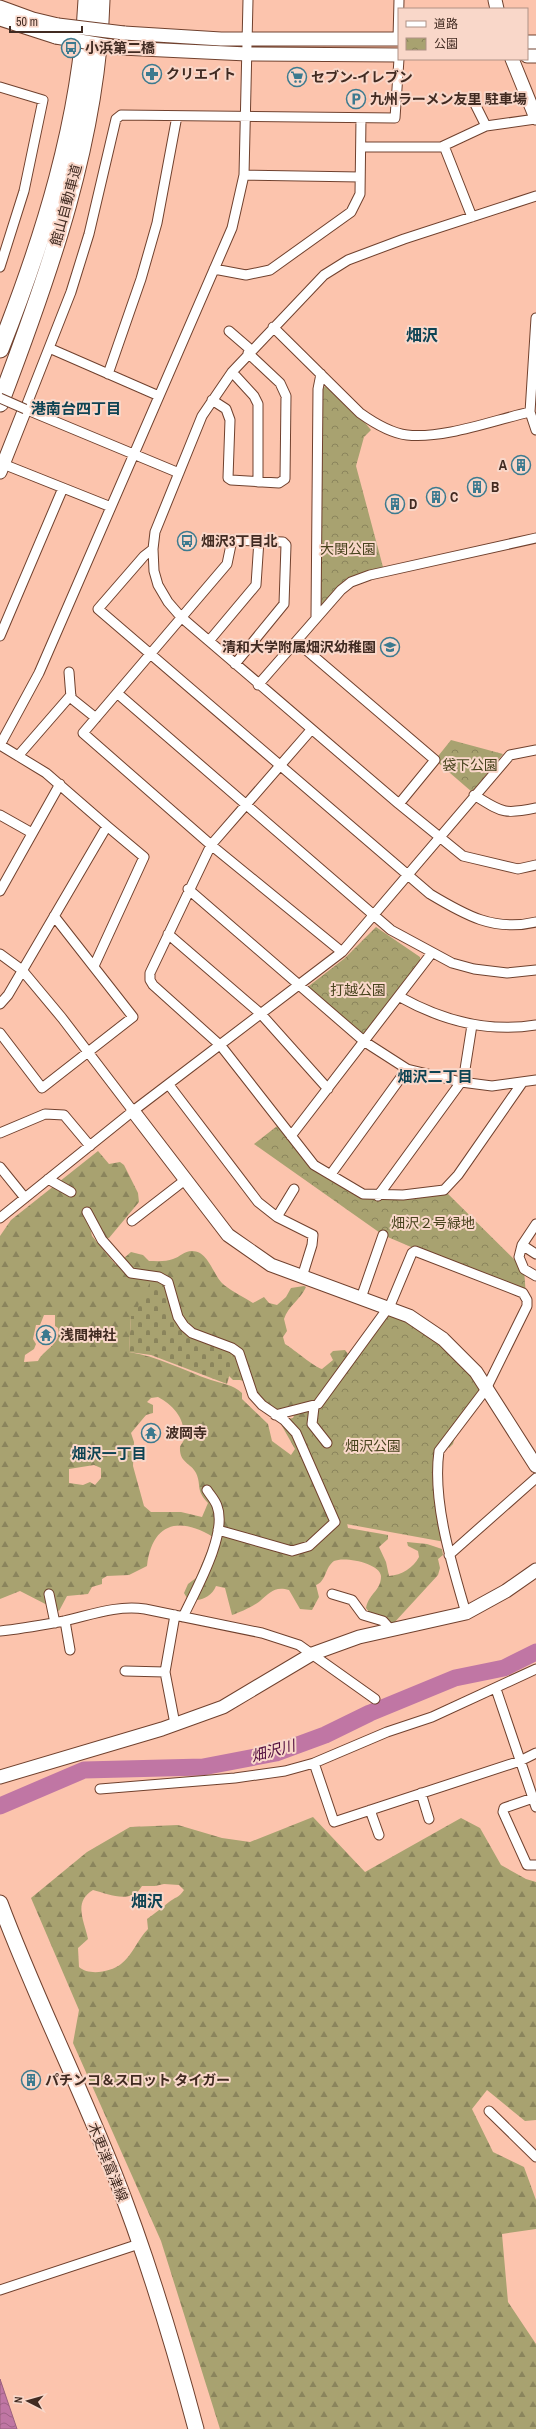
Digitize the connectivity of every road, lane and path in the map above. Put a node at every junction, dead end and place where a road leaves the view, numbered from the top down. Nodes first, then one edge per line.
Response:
1 (87, 0) edge
2 (101, 0) edge
3 (248, 0) edge
4 (0, 6) edge
5 (0, 19) edge
6 (57, 31) junction
7 (398, 39) edge
8 (248, 40) junction
9 (247, 54) junction
10 (398, 55) edge
11 (399, 60) edge
12 (512, 60) edge
13 (0, 87) edge
14 (472, 98) dead end
15 (177, 116) junction
16 (246, 116) junction
17 (361, 118) junction
18 (536, 118) edge
19 (486, 126) junction
20 (444, 146) junction
21 (361, 147) junction
22 (244, 175) junction
23 (360, 177) junction
24 (536, 196) edge
25 (472, 217) junction
26 (0, 267) edge
27 (214, 269) junction
28 (536, 318) edge
29 (273, 327) junction
30 (229, 331) dead end
31 (49, 348) junction
32 (0, 349) edge
33 (250, 352) junction
34 (232, 372) junction
35 (108, 374) junction
36 (321, 374) junction
37 (159, 396) junction
38 (0, 398) edge
39 (212, 400) junction
40 (0, 403) edge
41 (25, 409) junction
42 (530, 412) junction
43 (536, 430) edge
44 (134, 453) junction
45 (2, 468) edge
46 (179, 473) junction
47 (258, 482) junction
48 (63, 488) junction
49 (111, 507) junction
50 (536, 538) edge
51 (259, 540) junction
52 (153, 549) junction
53 (181, 617) junction
54 (316, 618) junction
55 (0, 636) edge
56 (209, 641) junction
57 (297, 642) junction
58 (149, 655) junction
59 (235, 664) junction
60 (69, 672) dead end
61 (258, 684) junction
62 (117, 693) junction
63 (71, 695) junction
64 (96, 718) junction
65 (311, 730) junction
66 (0, 745) edge
67 (536, 750) edge
68 (18, 756) junction
69 (281, 765) junction
70 (60, 784) junction
71 (474, 795) junction
72 (399, 804) junction
73 (247, 805) junction
74 (536, 808) edge
75 (0, 816) edge
76 (107, 826) junction
77 (32, 834) junction
78 (440, 838) junction
79 (211, 845) junction
80 (536, 865) edge
81 (408, 874) junction
82 (1, 886) edge
83 (188, 889) junction
84 (375, 914) junction
85 (54, 916) junction
86 (536, 922) edge
87 (168, 934) junction
88 (342, 952) junction
89 (0, 954) edge
90 (432, 954) junction
91 (94, 966) junction
92 (22, 970) junction
93 (536, 970) edge
94 (300, 984) junction
95 (400, 997) junction
96 (0, 1004) edge
97 (261, 1014) junction
98 (536, 1025) edge
99 (472, 1026) junction
100 (0, 1033) edge
101 (365, 1042) junction
102 (221, 1046) junction
103 (88, 1053) junction
104 (407, 1069) junction
105 (536, 1080) edge
106 (462, 1082) junction
107 (522, 1083) junction
108 (169, 1085) junction
109 (328, 1089) junction
110 (133, 1111) junction
111 (0, 1133) edge
112 (291, 1136) junction
113 (90, 1146) junction
114 (0, 1167) edge
115 (331, 1174) junction
116 (48, 1179) junction
117 (185, 1180) junction
118 (294, 1189) dead end
119 (71, 1192) dead end
120 (378, 1196) junction
121 (25, 1198) junction
122 (87, 1212) dead end
123 (277, 1217) junction
124 (0, 1218) edge
125 (132, 1221) dead end
126 (536, 1224) edge
127 (383, 1235) dead end
128 (522, 1246) junction
129 (536, 1254) edge
130 (536, 1276) edge
131 (302, 1277) junction
132 (361, 1298) junction
133 (388, 1308) junction
134 (486, 1389) junction
135 (314, 1407) junction
136 (275, 1415) junction
137 (327, 1443) dead end
138 (536, 1466) edge
139 (536, 1478) edge
140 (207, 1490) dead end
141 (218, 1530) junction
142 (449, 1555) junction
143 (536, 1570) edge
144 (49, 1594) dead end
145 (332, 1594) dead end
146 (466, 1613) junction
147 (179, 1616) junction
148 (65, 1621) junction
149 (55, 1623) junction
150 (391, 1630) junction
151 (0, 1631) edge
152 (70, 1650) dead end
153 (312, 1654) junction
154 (536, 1669) edge
155 (125, 1671) dead end
156 (165, 1672) junction
157 (496, 1689) junction
158 (375, 1699) dead end
159 (175, 1724) junction
160 (536, 1753) edge
161 (520, 1761) junction
162 (314, 1763) junction
163 (0, 1776) edge
164 (100, 1788) dead end
165 (421, 1794) junction
166 (534, 1803) edge
167 (370, 1810) junction
168 (429, 1819) dead end
169 (379, 1835) dead end
170 (536, 1865) edge
171 (0, 1903) edge
172 (489, 2111) dead end
173 (536, 2157) edge
174 (139, 2244) junction
175 (0, 2290) edge
176 (196, 2429) edge

1 - 32 highway, 館山自動車道
2 - 40 highway, 館山自動車道
3 - 8 street
4 - 6 street
5 - 6 street
6 - 8 street, bridge
6 - 9 street, bridge
7 - 8 street
8 - 9 street
9 - 10 street
9 - 16 street
11 - 17 street
12 - 18 street
13 - 26 street
14 - 19 street
15 - 16 street
15 - 31 street
15 - 35 street
16 - 17 street
16 - 22 street
17 - 21 street
18 - 19 street
19 - 20 street
20 - 21 street
20 - 25 street
21 - 23 street
22 - 23 street
22 - 27 street
23 - 27 street
24 - 25 street
25 - 29 street
27 - 37 street
28 - 42 street
29 - 33 street
29 - 36 street
30 - 33 street
31 - 35 street
31 - 41 street
33 - 34 street
33 - 47 street
34 - 39 street
34 - 47 street
35 - 37 street
36 - 42 street
36 - 54 street
37 - 44 street
38 - 41 street, bridge
39 - 46 street
39 - 47 street
41 - 44 street
41 - 45 street
42 - 43 street
44 - 46 street
44 - 49 street
45 - 48 street
46 - 52 street
48 - 49 street
48 - 55 street
49 - 66 street
50 - 54 street
51 - 53 street
51 - 56 street
51 - 59 street
52 - 53 street
52 - 58 street
53 - 56 street
53 - 58 street
54 - 57 street
56 - 59 street
57 - 61 street
57 - 72 street
58 - 62 street
58 - 69 street
59 - 61 street
60 - 63 street
61 - 65 street
62 - 64 street
62 - 73 street
63 - 64 street
63 - 68 street
64 - 79 street
65 - 69 street
65 - 72 street
66 - 68 street
67 - 71 street
68 - 70 street
69 - 73 street
69 - 81 street
70 - 76 street
70 - 77 street
71 - 74 street
71 - 78 street
72 - 78 street
73 - 79 street
73 - 84 street
75 - 77 street
76 - 85 street
76 - 91 street
77 - 82 street
78 - 80 street
78 - 81 street
79 - 83 street
79 - 88 street
81 - 84 street
81 - 86 street
83 - 87 street
83 - 94 street
84 - 88 street
84 - 90 street
85 - 91 street
85 - 92 street
87 - 97 street
87 - 102 street
88 - 94 street
89 - 92 street
90 - 93 street
90 - 95 street
91 - 103 street
92 - 96 street
92 - 103 street
94 - 97 street
94 - 101 street
95 - 99 street
95 - 101 street
97 - 102 street
97 - 109 street
98 - 99 street
99 - 106 street
100 - 103 street
101 - 104 street
101 - 109 street
102 - 108 street
102 - 112 street
103 - 110 street
104 - 106 street
104 - 115 street
105 - 107 street
106 - 107 street
106 - 120 street
107 - 120 street
108 - 110 street
108 - 123 street
109 - 112 street
110 - 113 street
110 - 117 street
111 - 113 street
112 - 115 street
113 - 116 street
114 - 121 street
115 - 120 street
116 - 119 street
116 - 121 street
117 - 125 street
117 - 131 street
118 - 123 street
121 - 124 street
122 - 136 street
123 - 131 street
126 - 128 street
127 - 132 street
128 - 129 street
128 - 130 street
131 - 132 street
132 - 133 street
133 - 134 street
133 - 134 street
133 - 135 street
134 - 138 street
134 - 142 street
135 - 136 street
135 - 137 street
136 - 141 street
139 - 142 street
140 - 141 street
141 - 147 street
142 - 146 street
143 - 146 street
144 - 149 street
145 - 150 street
146 - 150 street
147 - 148 street
147 - 153 street
147 - 156 street
148 - 149 street
148 - 152 street
149 - 151 street
150 - 153 street
153 - 158 street
153 - 159 street
154 - 157 street
155 - 156 street
156 - 159 street
157 - 161 street
157 - 162 street
159 - 163 street
160 - 161 street
161 - 165 street
161 - 166 street
162 - 164 street
162 - 167 street
165 - 167 street
165 - 168 street
166 - 170 street
167 - 169 street
171 - 174 main road, 木更津富津線
172 - 173 street
174 - 175 street
174 - 176 main road, 木更津富津線

